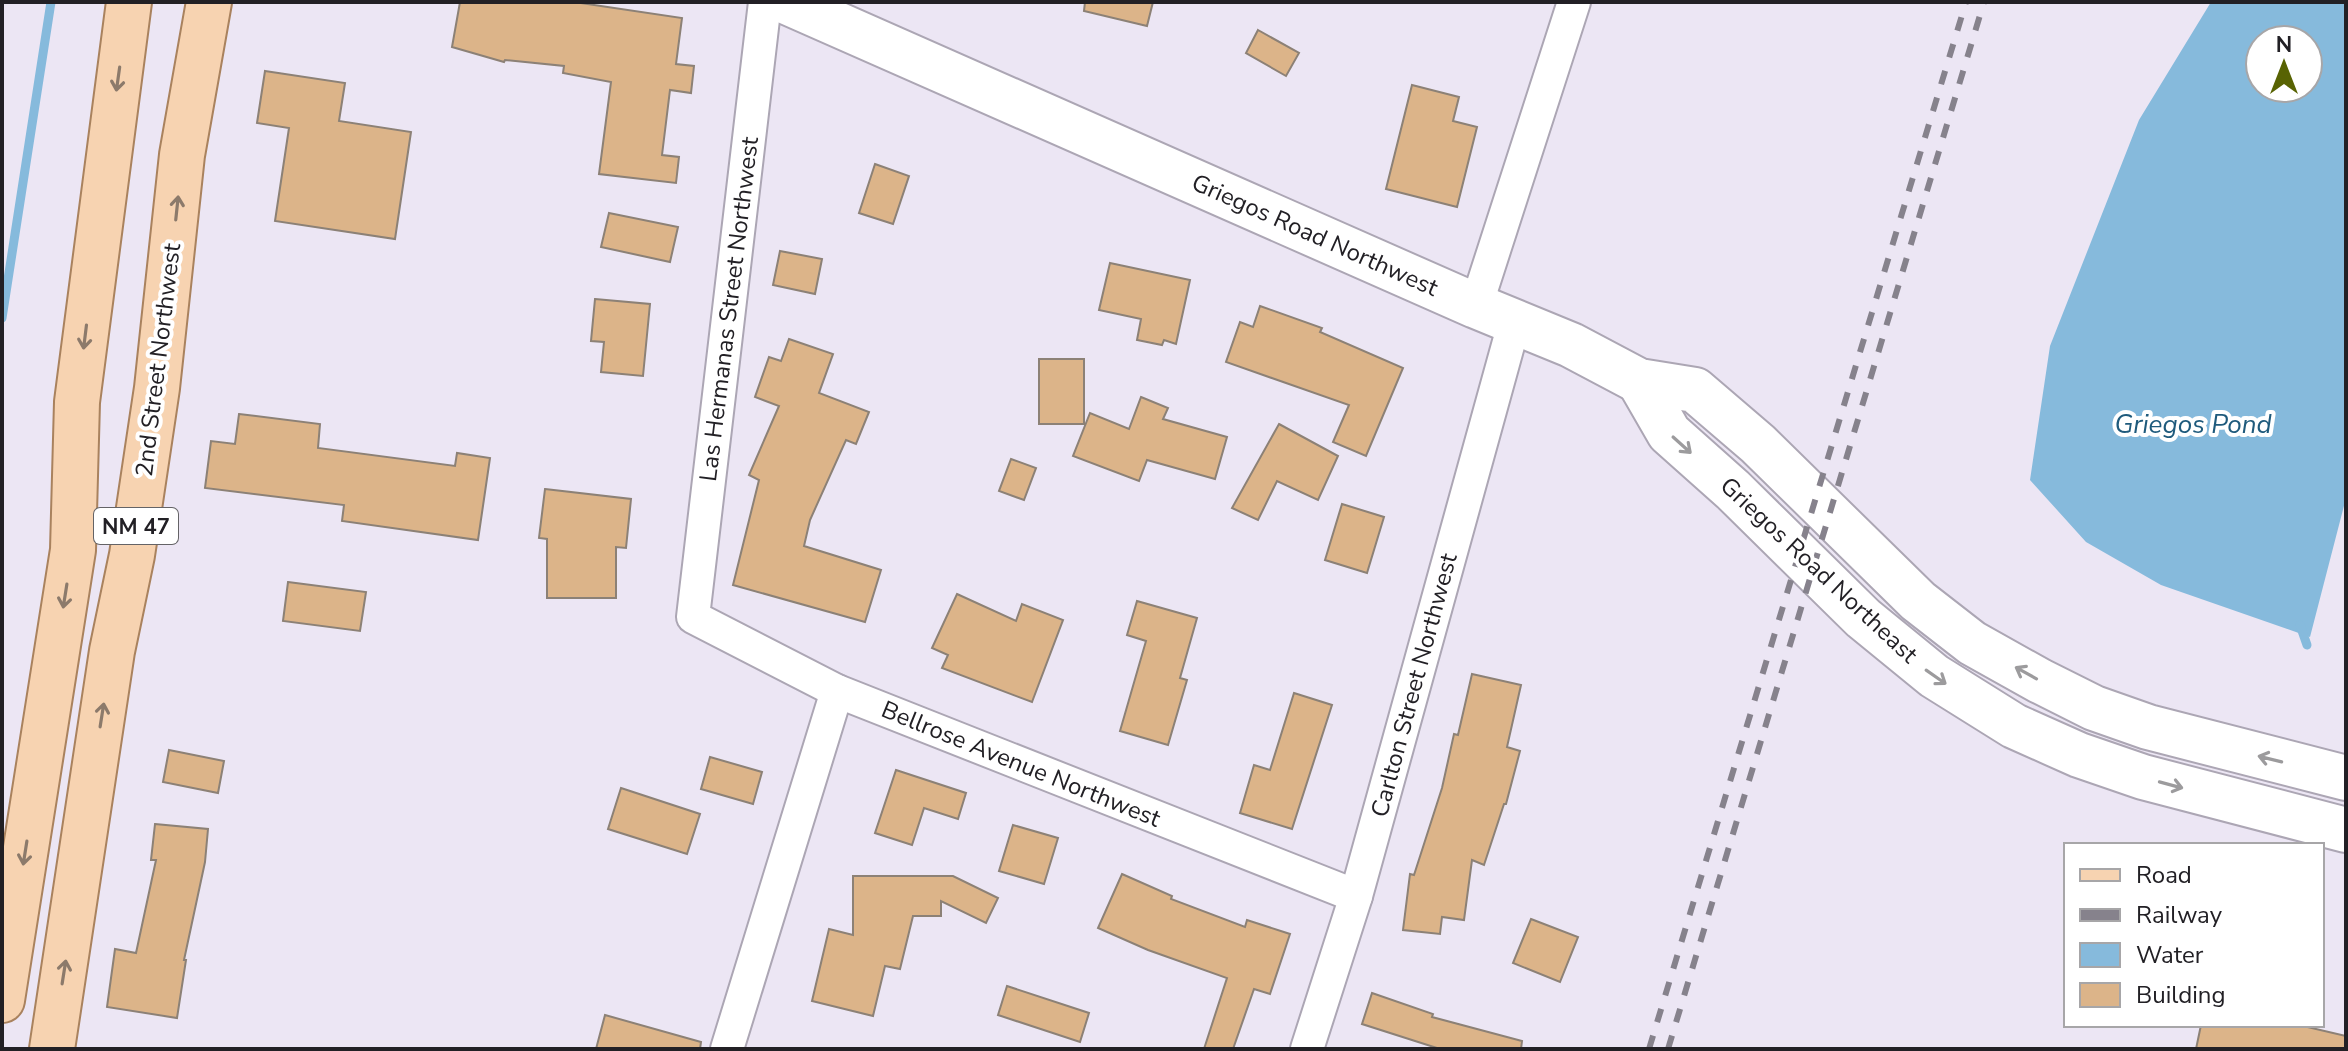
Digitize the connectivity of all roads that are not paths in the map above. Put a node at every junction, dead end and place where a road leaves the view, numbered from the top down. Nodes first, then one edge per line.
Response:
1 (129, 2) edge
2 (209, 2) edge
3 (765, 2) edge
4 (787, 2) edge
5 (1574, 2) edge
6 (1496, 313) junction
7 (1639, 381) junction
8 (1816, 501) joint
9 (693, 617) joint
10 (837, 691) junction
11 (2346, 778) edge
12 (2346, 830) edge
13 (1356, 896) junction
14 (2, 1000) edge
15 (52, 1049) edge
16 (727, 1049) edge
17 (1307, 1049) edge

1 -> 14 main road, NM 47
15 -> 2 main road, 2nd Street Northwest / NM 47
3 - 9 street, Las Hermanas Street Northwest
4 - 6 main road, Griegos Road Northwest
5 - 6 street, Carlton Street Northwest
6 - 7 main road, Griegos Road Northwest
6 - 13 street, Carlton Street Northwest
7 - 8 main road, Griegos Road Northwest
7 -> 12 main road, Griegos Road Northeast
11 -> 8 main road, Griegos Road Northeast
9 - 10 street, Bellrose Avenue Northwest
10 - 13 street, Bellrose Avenue Northwest
10 - 16 street
13 - 17 street, Carlton Street Northwest

